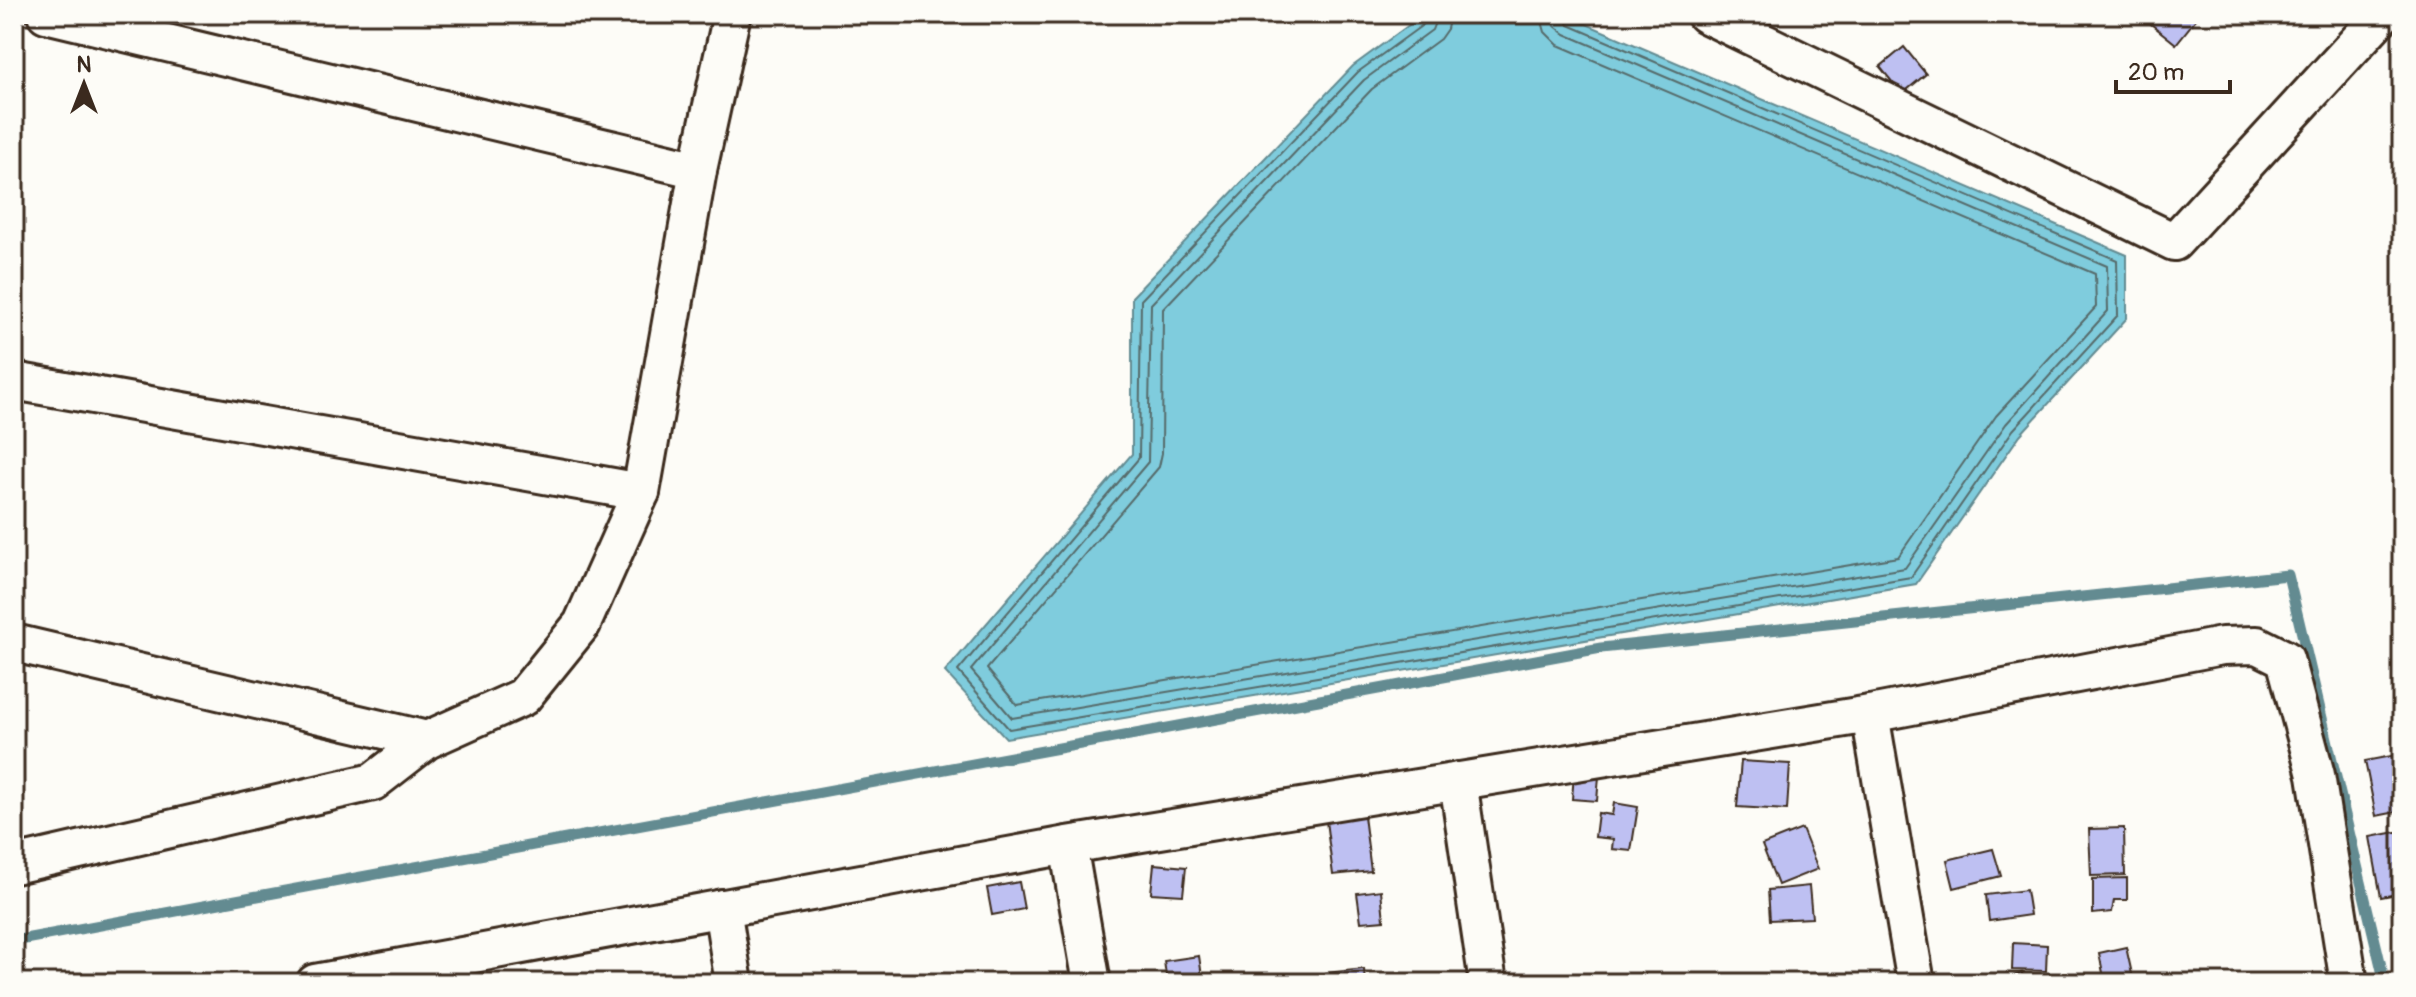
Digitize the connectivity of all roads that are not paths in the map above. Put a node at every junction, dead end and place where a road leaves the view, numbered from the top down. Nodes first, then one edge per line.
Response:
1 (46, 14) edge
2 (732, 14) edge
3 (1705, 14) edge
4 (2369, 19) edge
5 (698, 170) junction
6 (14, 381) edge
7 (641, 492) junction
8 (14, 643) edge
9 (1870, 714) junction
10 (427, 740) junction
11 (1458, 781) junction
12 (1068, 845) junction
13 (14, 865) edge
14 (722, 908) junction
15 (315, 983) edge
16 (734, 983) edge
17 (1092, 983) edge
18 (1488, 983) edge
19 (1916, 983) edge
20 (2349, 983) edge

1 - 5 street
2 - 5 street
3 - 4 street
5 - 7 street
6 - 7 street
7 - 10 street
8 - 10 street
9 - 11 street
9 - 19 street
9 - 20 street
10 - 13 street
11 - 12 street
11 - 18 street
12 - 14 street
12 - 17 street
14 - 15 street
14 - 16 street

